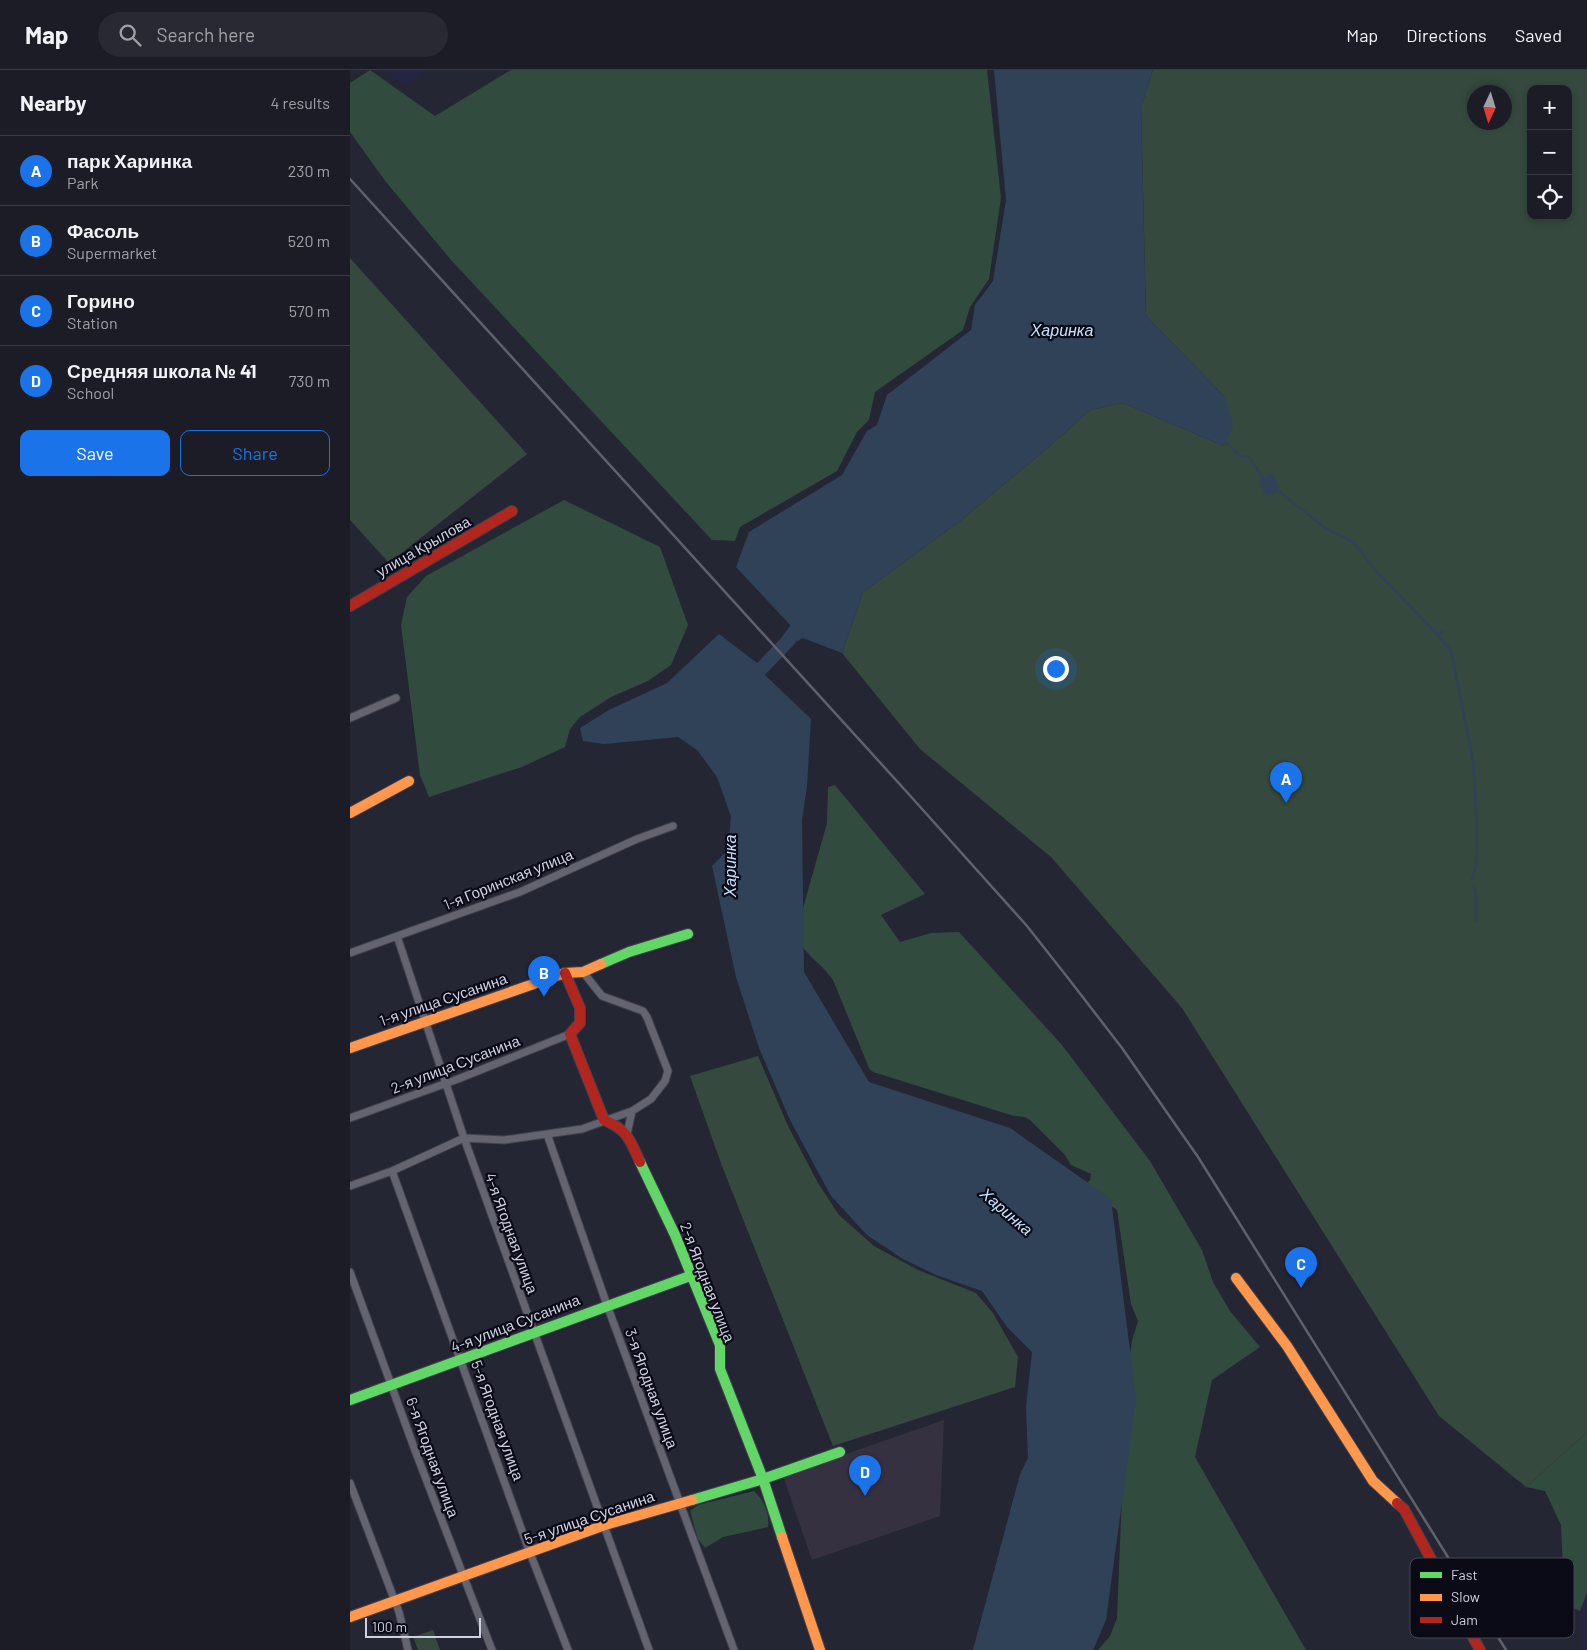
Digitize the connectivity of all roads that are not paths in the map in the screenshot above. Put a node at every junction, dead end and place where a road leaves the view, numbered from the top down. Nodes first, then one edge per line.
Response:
1 (512, 511) dead end
2 (350, 606) edge
3 (396, 698) dead end
4 (350, 718) edge
5 (408, 781) dead end
6 (350, 813) edge
7 (674, 826) dead end
8 (688, 934) dead end
9 (397, 936) junction
10 (350, 953) edge
11 (565, 972) junction
12 (584, 972) junction
13 (424, 1021) junction
14 (570, 1034) junction
15 (350, 1048) edge
16 (446, 1083) junction
17 (632, 1111) junction
18 (350, 1118) edge
19 (604, 1120) junction
20 (547, 1134) junction
21 (627, 1134) junction
22 (464, 1138) junction
23 (392, 1171) junction
24 (350, 1186) edge
25 (350, 1272) edge
26 (690, 1276) junction
27 (1236, 1278) dead end
28 (607, 1305) junction
29 (533, 1332) junction
30 (462, 1360) junction
31 (392, 1385) junction
32 (350, 1400) edge
33 (840, 1452) dead end
34 (763, 1479) junction
35 (350, 1482) edge
36 (680, 1503) junction
37 (605, 1525) junction
38 (530, 1553) junction
39 (1430, 1558) edge
40 (463, 1575) junction
41 (394, 1602) junction
42 (350, 1616) edge
43 (1474, 1638) edge
44 (408, 1650) edge
45 (492, 1650) edge
46 (568, 1650) edge
47 (648, 1650) edge
48 (734, 1650) edge
49 (820, 1650) edge
50 (1480, 1650) edge

1 - 2 street, улица Крылова
3 - 4 street
5 - 6 street
7 - 9 street, 1-я Горинская улица
8 - 12 street, 1-я улица Сусанина
9 - 10 street, 1-я Горинская улица
9 - 13 street, 4-я Ягодная улица
11 - 12 street, 1-я улица Сусанина
11 - 13 street, 1-я улица Сусанина
11 - 14 street
12 - 17 street
13 - 15 street, 1-я улица Сусанина
13 - 16 street, 4-я Ягодная улица
14 - 16 street, 2-я улица Сусанина
14 - 19 street
16 - 18 street, 2-я улица Сусанина
16 - 22 street, 4-я Ягодная улица
17 - 19 street
17 - 21 street
19 - 20 street
19 - 21 street
20 - 22 street
20 - 28 street, 3-я Ягодная улица
21 - 26 street, 2-я Ягодная улица
22 - 23 street
22 - 29 street, 4-я Ягодная улица
23 - 24 street
23 - 30 street, 5-я Ягодная улица
25 - 31 street, 6-я Ягодная улица
26 - 28 street, 4-я улица Сусанина
26 - 34 street, 2-я Ягодная улица
27 - 39 street
28 - 29 street, 4-я улица Сусанина
28 - 36 street, 3-я Ягодная улица
29 - 30 street, 4-я улица Сусанина
29 - 37 street, 4-я Ягодная улица
30 - 31 street, 4-я улица Сусанина
30 - 38 street, 5-я Ягодная улица
31 - 32 street, 4-я улица Сусанина
31 - 40 street, 6-я Ягодная улица
33 - 34 street, 5-я улица Сусанина
34 - 36 street, 5-я улица Сусанина
34 - 49 street, 2-я Ягодная улица
35 - 41 street
36 - 37 street, 5-я улица Сусанина
36 - 48 street, 3-я Ягодная улица
37 - 38 street, 5-я улица Сусанина
37 - 47 street, 4-я Ягодная улица
38 - 40 street, 5-я улица Сусанина
38 - 46 street, 5-я Ягодная улица
40 - 41 street, 5-я улица Сусанина
40 - 45 street, 6-я Ягодная улица
41 - 42 street, 5-я улица Сусанина
41 - 44 street
43 - 50 street

